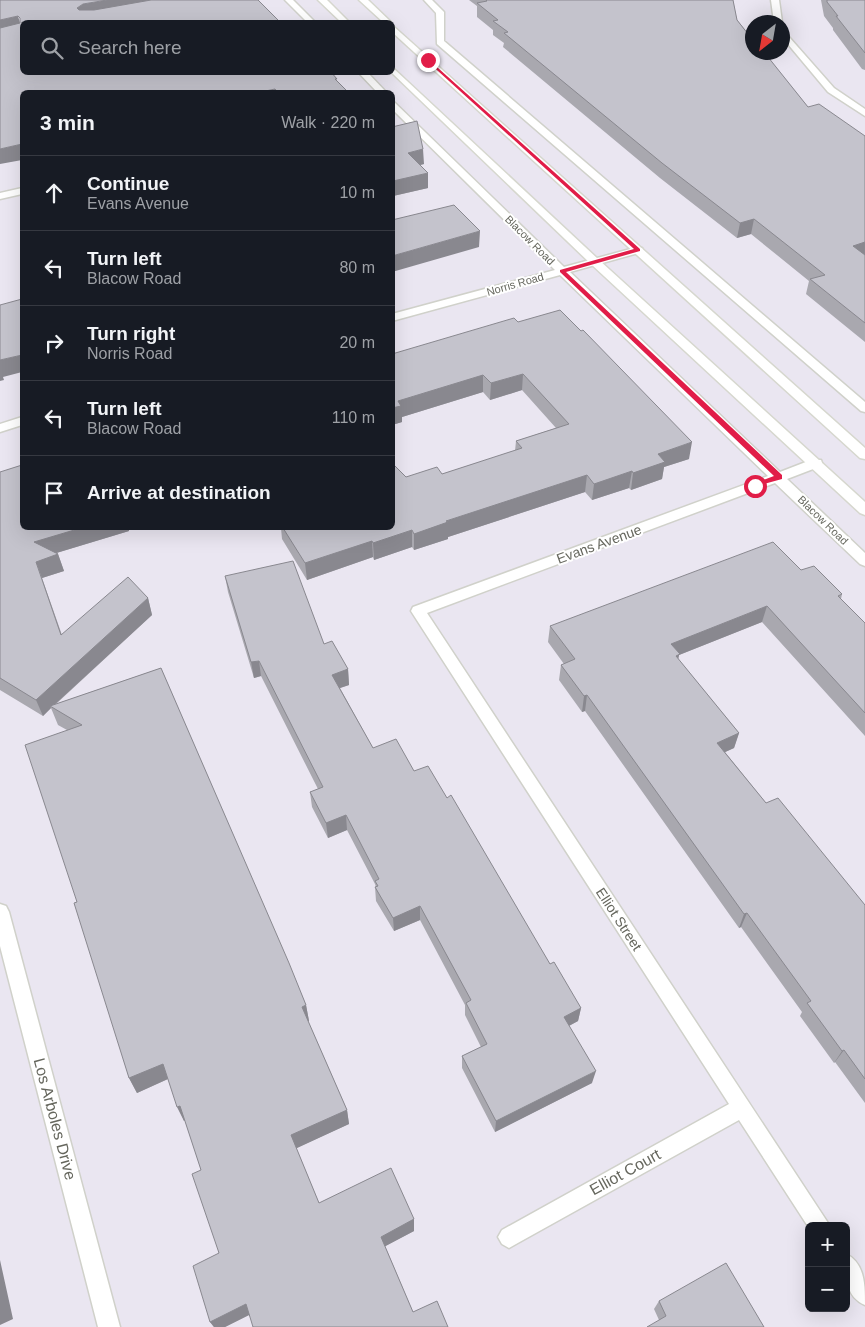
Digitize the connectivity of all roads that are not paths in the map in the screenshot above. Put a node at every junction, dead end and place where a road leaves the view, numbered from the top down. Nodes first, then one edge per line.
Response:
1 (288, 0) edge
2 (322, 0) edge
3 (363, 0) edge
4 (428, 0) edge
5 (774, 0) edge
6 (777, 15) edge
7 (309, 20) edge
8 (343, 20) edge
9 (386, 20) edge
10 (395, 30) edge
11 (790, 41) edge
12 (395, 71) edge
13 (365, 75) edge
14 (380, 90) edge
15 (395, 108) edge
16 (865, 113) edge
17 (20, 191) edge
18 (0, 196) edge
19 (638, 250) junction
20 (595, 262) junction
21 (562, 271) junction
22 (395, 317) edge
23 (865, 408) edge
24 (20, 422) edge
25 (0, 428) edge
26 (865, 455) edge
27 (816, 463) junction
28 (779, 477) junction
29 (865, 510) edge
30 (865, 561) edge
31 (418, 611) joint
32 (0, 912) edge
33 (742, 1107) junction
34 (817, 1222) edge
35 (508, 1237) dead end
36 (847, 1267) edge
37 (865, 1294) edge
38 (110, 1327) edge

1 - 7 street
2 - 8 street
3 - 9 street
4 - 23 street
5 - 6 street
10 - 19 street
11 - 16 street
12 - 20 street
13 - 14 street
15 - 21 street, Blacow Road
17 - 18 street
19 - 20 street, Norris Road
19 - 26 street
20 - 21 street, Norris Road
20 - 27 street
21 - 22 street, Norris Road
21 - 28 street, Blacow Road
24 - 25 street
27 - 28 street, Evans Avenue
27 - 29 street
28 - 30 street, Blacow Road
28 - 31 street, Evans Avenue
31 - 33 street, Elliot Street
32 - 38 street, Los Arboles Drive
33 - 34 street, Elliot Street
33 - 35 street, Elliot Court
36 - 37 street

